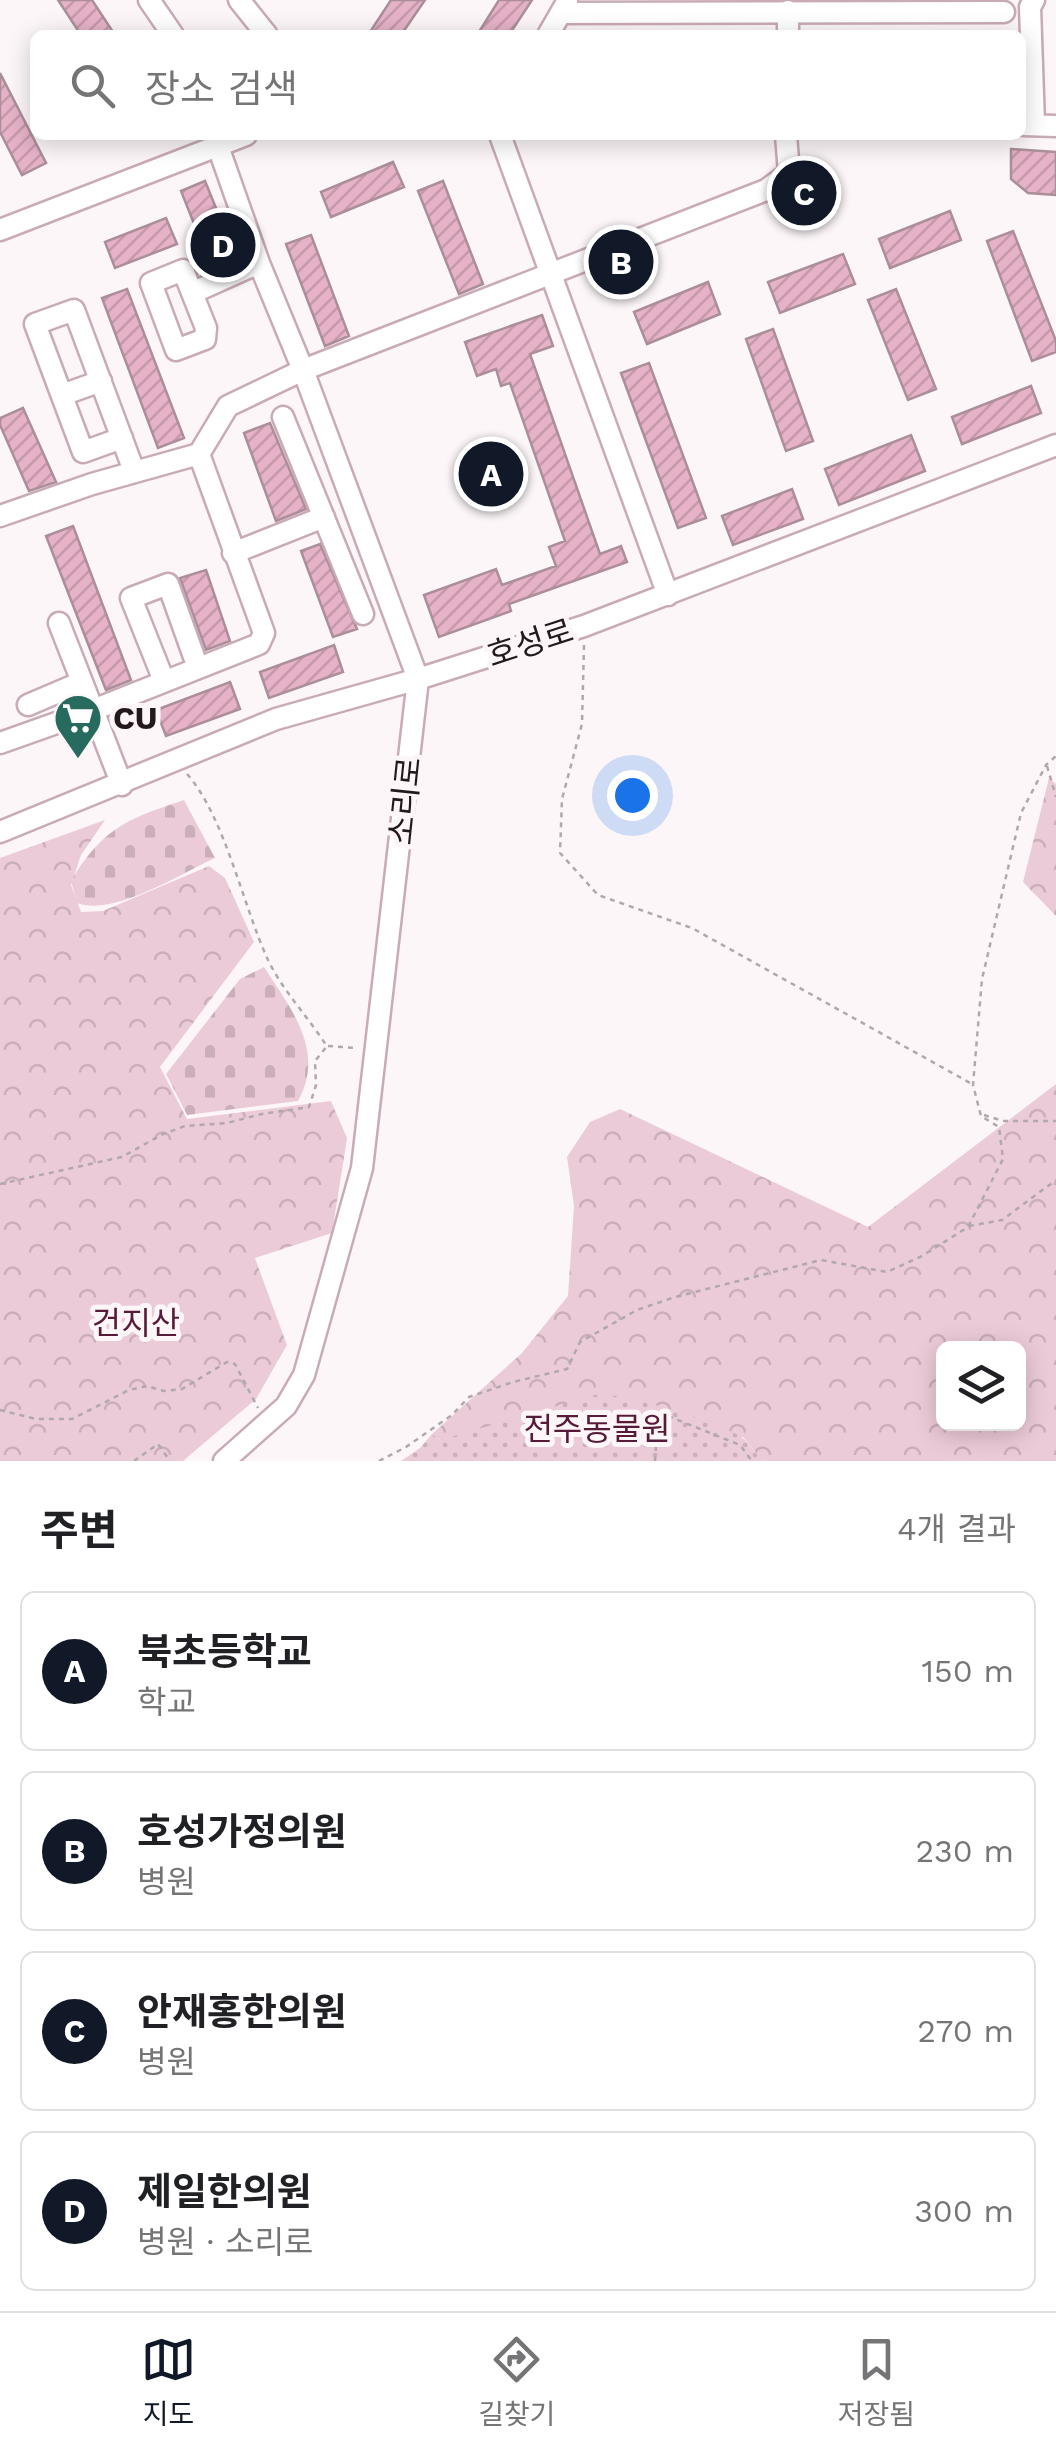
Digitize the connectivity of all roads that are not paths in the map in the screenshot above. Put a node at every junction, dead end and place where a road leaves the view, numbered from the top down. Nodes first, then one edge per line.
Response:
1 (149, 0) edge
2 (239, 0) edge
3 (1034, 0) edge
4 (650, 5) edge
5 (854, 5) edge
6 (565, 6) edge
7 (788, 11) junction
8 (1004, 12) dead end
9 (170, 30) edge
10 (263, 30) edge
11 (551, 30) edge
12 (788, 30) edge
13 (1028, 125) edge
14 (1056, 126) edge
15 (217, 140) edge
16 (502, 140) edge
17 (787, 140) edge
18 (3, 221) edge
19 (259, 263) junction
20 (552, 276) junction
21 (194, 292) dead end
22 (304, 370) junction
23 (101, 382) junction
24 (62, 395) junction
25 (283, 417) dead end
26 (122, 438) junction
27 (1056, 444) edge
28 (199, 454) junction
29 (134, 472) junction
30 (0, 516) edge
31 (324, 517) junction
32 (233, 552) junction
33 (668, 595) junction
34 (363, 614) dead end
35 (59, 623) dead end
36 (198, 668) junction
37 (418, 679) junction
38 (164, 680) junction
39 (82, 682) junction
40 (28, 705) dead end
41 (93, 710) junction
42 (0, 743) edge
43 (122, 785) junction
44 (0, 832) edge
45 (224, 1461) edge

1 - 9 street
2 - 10 street
3 - 13 street
4 - 6 street
4 - 7 street
5 - 7 street
5 - 8 street
6 - 11 street
7 - 12 street
13 - 14 street
15 - 18 street
15 - 19 street, 소리로
16 - 20 street
17 - 20 street
19 - 21 street
19 - 22 street, 소리로
20 - 22 street
20 - 33 street
22 - 28 street
22 - 37 street, 소리로
23 - 24 street
23 - 24 street
23 - 26 street
24 - 26 street
25 - 31 street
26 - 29 street
27 - 33 street, 호성로
28 - 29 street
28 - 32 street
29 - 30 street
31 - 32 street
31 - 34 street
32 - 36 street
33 - 37 street, 호성로
35 - 39 street
36 - 38 street
36 - 38 street
37 - 43 street, 호성로
37 - 45 street, 소리로
38 - 41 street
39 - 40 street
39 - 41 street
41 - 42 street
41 - 43 street
43 - 44 street, 호성로

